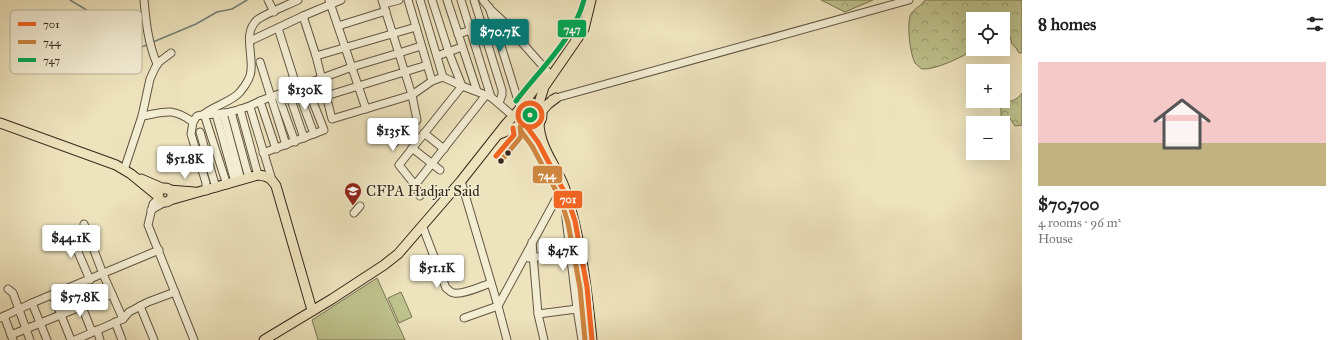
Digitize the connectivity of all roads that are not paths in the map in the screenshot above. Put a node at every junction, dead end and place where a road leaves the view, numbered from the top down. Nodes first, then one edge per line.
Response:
1 (144, 0) edge
2 (268, 0) edge
3 (298, 0) edge
4 (341, 0) edge
5 (399, 0) edge
6 (408, 0) edge
7 (420, 0) edge
8 (432, 0) edge
9 (449, 0) edge
10 (461, 0) edge
11 (474, 0) edge
12 (483, 0) edge
13 (591, 0) edge
14 (909, 0) edge
15 (330, 2) edge
16 (285, 3) edge
17 (384, 5) edge
18 (489, 7) junction
19 (274, 12) junction
20 (588, 14) junction
21 (303, 16) junction
22 (504, 21) junction
23 (494, 23) junction
24 (338, 26) junction
25 (482, 26) junction
26 (416, 27) junction
27 (278, 28) junction
28 (469, 30) junction
29 (393, 33) junction
30 (458, 34) junction
31 (250, 41) junction
32 (421, 46) junction
33 (345, 47) junction
34 (462, 47) junction
35 (171, 53) dead end
36 (449, 53) junction
37 (399, 54) junction
38 (316, 56) junction
39 (437, 56) junction
40 (260, 62) dead end
41 (157, 64) junction
42 (427, 65) junction
43 (352, 67) junction
44 (404, 72) junction
45 (548, 72) junction
46 (443, 77) junction
47 (322, 78) junction
48 (432, 81) junction
49 (306, 84) junction
50 (358, 86) junction
51 (462, 86) junction
52 (297, 88) junction
53 (288, 91) junction
54 (477, 91) junction
55 (541, 92) junction
56 (278, 95) junction
57 (412, 95) junction
58 (326, 96) junction
59 (489, 96) junction
60 (270, 98) junction
61 (554, 98) junction
62 (260, 101) junction
63 (499, 103) junction
64 (537, 106) junction
65 (250, 107) junction
66 (240, 109) junction
67 (366, 109) junction
68 (519, 110) junction
69 (223, 113) junction
70 (204, 114) junction
71 (142, 116) junction
72 (193, 122) junction
73 (539, 122) junction
74 (0, 123) edge
75 (411, 125) dead end
76 (526, 126) junction
77 (209, 130) junction
78 (200, 132) junction
79 (424, 133) junction
80 (192, 134) junction
81 (314, 134) junction
82 (498, 135) junction
83 (304, 138) junction
84 (259, 139) junction
85 (249, 142) junction
86 (295, 142) junction
87 (240, 145) junction
88 (286, 145) junction
89 (233, 148) junction
90 (412, 148) junction
91 (276, 149) junction
92 (444, 149) junction
93 (263, 153) junction
94 (432, 164) junction
95 (440, 170) dead end
96 (127, 172) junction
97 (242, 180) junction
98 (272, 180) junction
99 (461, 181) junction
100 (415, 185) junction
101 (216, 188) junction
102 (562, 188) junction
103 (166, 189) junction
104 (203, 192) junction
105 (420, 196) dead end
106 (557, 197) junction
107 (567, 197) junction
108 (163, 199) junction
109 (360, 206) dead end
110 (354, 213) dead end
111 (84, 224) dead end
112 (422, 225) junction
113 (69, 231) dead end
114 (87, 232) junction
115 (73, 239) junction
116 (532, 242) junction
117 (62, 244) dead end
118 (159, 250) junction
119 (570, 253) junction
120 (534, 258) junction
121 (523, 260) junction
122 (103, 274) junction
123 (90, 280) junction
124 (491, 283) junction
125 (8, 289) dead end
126 (175, 292) junction
127 (112, 294) junction
128 (53, 295) junction
129 (32, 303) junction
130 (82, 306) junction
131 (140, 306) junction
132 (498, 306) junction
133 (18, 309) junction
134 (577, 309) junction
135 (312, 310) junction
136 (538, 314) junction
137 (61, 315) junction
138 (2, 317) edge
139 (464, 318) dead end
140 (123, 319) junction
141 (115, 322) junction
142 (40, 323) junction
143 (26, 329) junction
144 (94, 331) junction
145 (12, 338) edge
146 (269, 339) edge
147 (30, 340) edge
148 (47, 340) edge
149 (71, 340) edge
150 (75, 340) edge
151 (100, 340) edge
152 (122, 340) edge
153 (154, 340) edge
154 (194, 340) edge
155 (507, 340) edge
156 (544, 340) edge
157 (582, 340) edge
158 (592, 340) edge

1 - 41 street
2 - 19 street
3 - 16 street
4 - 15 street
5 - 17 street
6 - 26 street
7 - 39 street
8 - 36 street
9 - 30 street
10 - 28 street
11 - 25 street
12 - 18 street
13 - 20 main road
14 - 61 street
15 - 21 street
15 - 24 street
16 - 19 street
17 - 24 street
17 - 29 street
18 - 22 street
18 - 23 street
19 - 31 street
20 - 45 main road
20 - 55 main road
21 - 27 street
21 - 38 street
22 - 23 street
22 - 45 street
23 - 25 street
23 - 68 street
24 - 33 street
25 - 28 street
25 - 63 street
26 - 29 street
26 - 32 street
27 - 31 street
27 - 52 street
28 - 30 street
28 - 59 street
29 - 33 street
29 - 37 street
30 - 34 street
31 - 70 street
32 - 37 street
32 - 42 street
33 - 38 street
33 - 43 street
34 - 36 street
34 - 54 street
35 - 41 street
36 - 39 street
36 - 51 street
37 - 43 street
37 - 44 street
38 - 47 street
39 - 46 street
40 - 60 street
41 - 71 street
42 - 44 street
42 - 48 street
43 - 47 street
43 - 50 street
44 - 50 street
44 - 57 street
45 - 68 main road
46 - 48 street
46 - 51 street
47 - 49 street
47 - 58 street
48 - 57 street
49 - 52 street
49 - 81 street
50 - 58 street
50 - 67 street
51 - 54 street
51 - 79 street
52 - 53 street
52 - 81 street
53 - 56 street
53 - 83 street
54 - 59 street
55 - 61 main road
55 - 64 main road
56 - 60 street
56 - 86 street
57 - 67 street
57 - 75 street
58 - 67 street
59 - 63 street
59 - 92 street
60 - 62 street
60 - 88 street
61 - 64 main road
62 - 65 street
62 - 91 street
63 - 68 street
64 - 68 main road
64 - 73 main road
65 - 66 street
65 - 84 street
66 - 69 street
66 - 85 street
68 - 76 main road
68 - 82 main road
69 - 70 street
69 - 87 street
69 - 89 street
69 - 97 street
70 - 72 street
70 - 77 street
71 - 72 street
71 - 96 street
72 - 80 street
73 - 76 main road
73 - 107 main road
74 - 96 main road
76 - 82 main road
76 - 102 main road
77 - 78 street
77 - 97 street
78 - 80 street
78 - 101 street
79 - 90 street
79 - 92 street
80 - 104 street
81 - 83 street
82 - 99 main road
83 - 86 street
84 - 85 street
84 - 93 street
85 - 87 street
85 - 97 street
86 - 88 street
87 - 89 street
87 - 97 street
88 - 91 street
89 - 97 street
90 - 94 street
90 - 100 street
91 - 93 street
92 - 94 street
93 - 98 street
94 - 95 street
94 - 100 street
96 - 103 main road
96 - 108 main road
97 - 98 main road
97 - 101 main road
98 - 135 main road
99 - 112 main road
99 - 124 street
100 - 105 street
101 - 104 main road
102 - 106 street
102 - 107 main road
103 - 104 main road
103 - 108 main road
104 - 108 main road
106 - 116 street
106 - 119 street
107 - 158 main road
108 - 118 street
109 - 110 street
111 - 114 street
112 - 124 street
112 - 135 main road
113 - 115 street
114 - 115 street
114 - 122 street
115 - 117 street
115 - 123 street
116 - 120 street
116 - 121 street
118 - 122 street
118 - 126 street
119 - 120 street
119 - 134 street
120 - 121 street
120 - 136 street
121 - 132 street
122 - 123 street
122 - 127 street
123 - 128 street
124 - 132 street
125 - 133 street
126 - 131 street
126 - 154 street
127 - 130 street
127 - 140 street
128 - 129 street
128 - 137 street
129 - 133 street
129 - 142 street
130 - 137 street
130 - 144 street
131 - 140 street
131 - 153 street
132 - 139 street
132 - 155 street
133 - 138 street
133 - 143 street
134 - 136 street
134 - 157 street
135 - 146 main road
136 - 156 street
137 - 142 street
137 - 149 street
138 - 145 street
140 - 141 street
141 - 144 street
141 - 152 street
142 - 143 street
142 - 148 street
143 - 145 street
143 - 147 street
144 - 150 street
144 - 151 street

